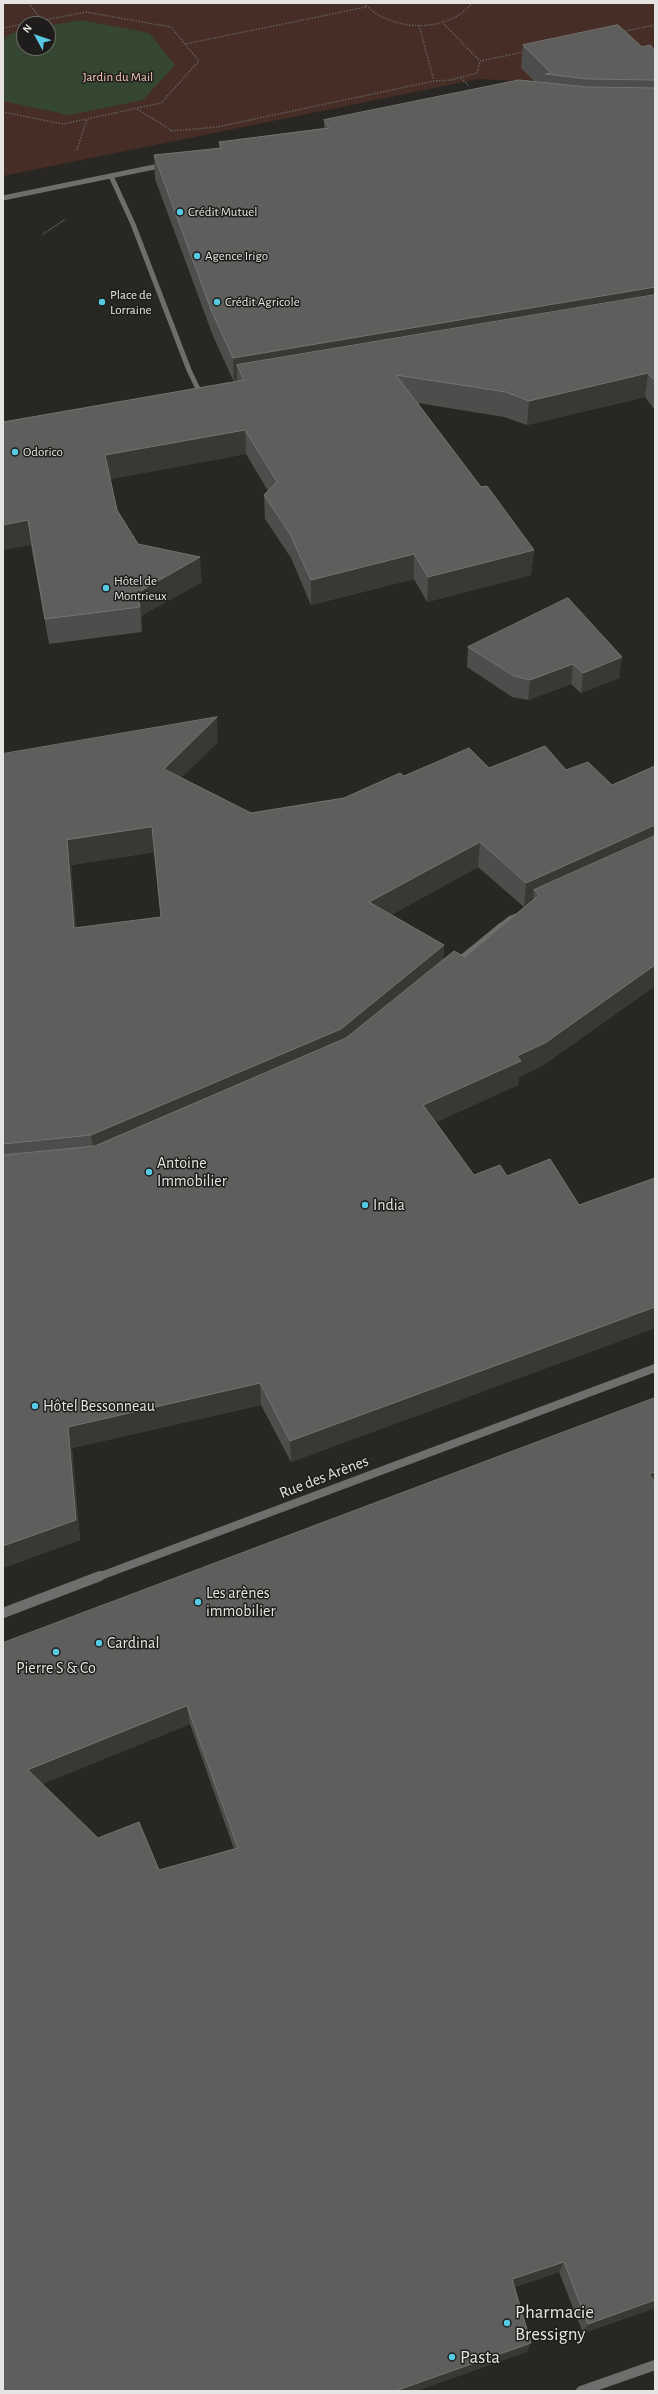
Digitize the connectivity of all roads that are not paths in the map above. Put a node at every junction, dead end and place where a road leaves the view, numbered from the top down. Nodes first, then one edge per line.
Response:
1 (172, 163) edge
2 (110, 176) junction
3 (3, 198) edge
4 (207, 392) edge
5 (200, 393) junction
6 (192, 394) edge
7 (524, 912) edge
8 (448, 970) edge
9 (655, 1368) edge
10 (3, 1613) edge
11 (655, 2365) edge
12 (581, 2391) edge

1 - 2 street
2 - 3 street
2 - 5 street
4 - 5 street
5 - 6 street
7 - 8 street
9 - 10 street, Rue des Arènes
11 - 12 street

